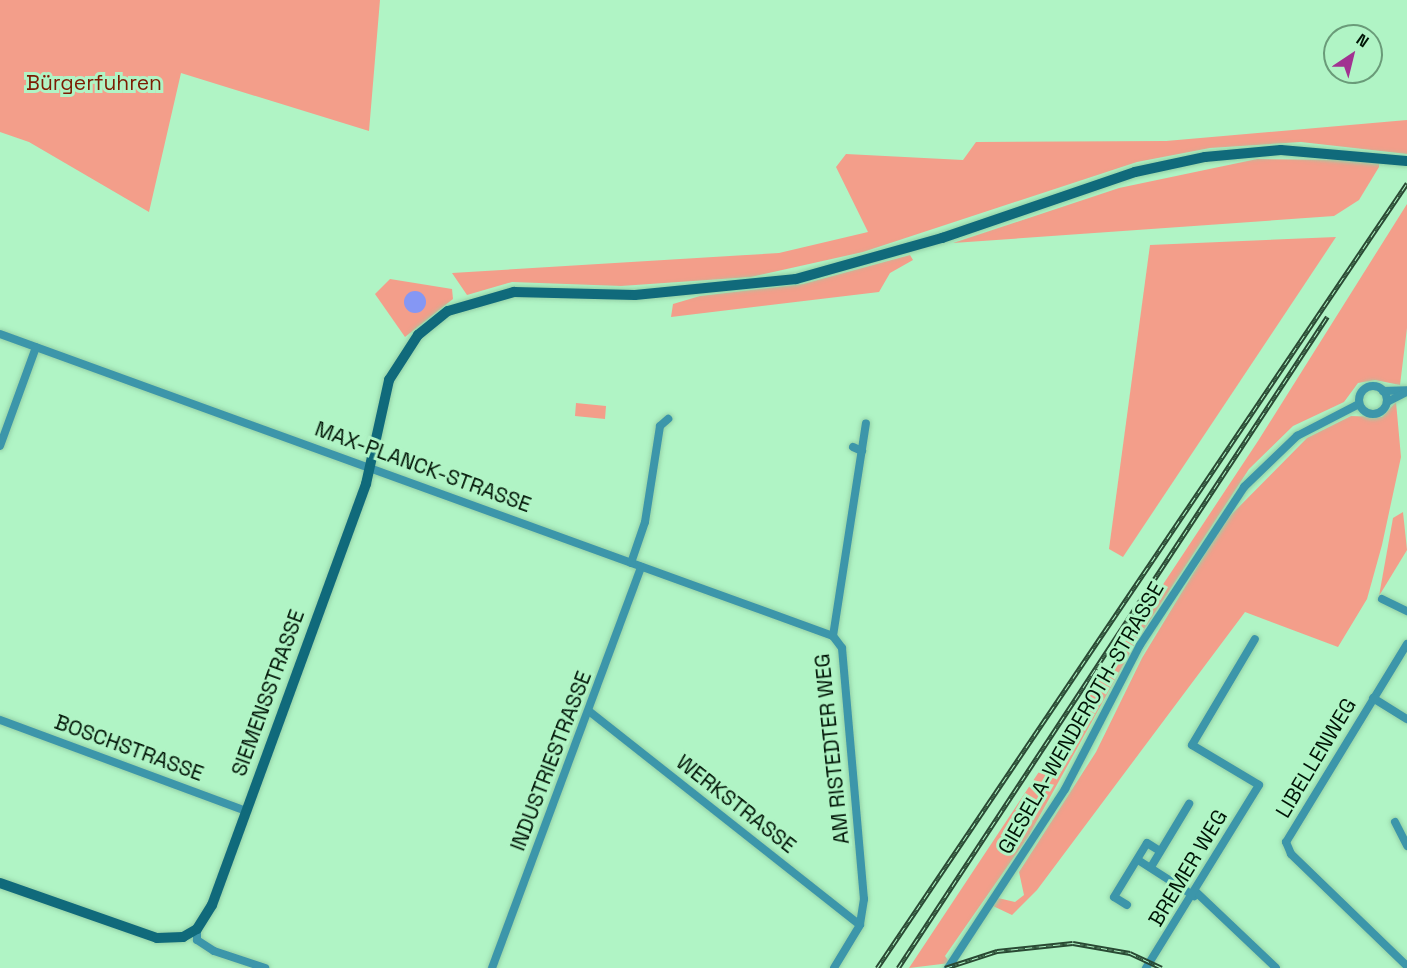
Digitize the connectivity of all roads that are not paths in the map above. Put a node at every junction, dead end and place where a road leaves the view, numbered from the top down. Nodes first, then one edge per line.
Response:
1 (1407, 161) edge
2 (0, 334) edge
3 (36, 347) junction
4 (1383, 391) junction
5 (1407, 391) edge
6 (1387, 402) junction
7 (1359, 404) junction
8 (669, 419) dead end
9 (866, 424) dead end
10 (0, 446) edge
11 (853, 447) dead end
12 (862, 451) junction
13 (370, 467) junction
14 (631, 563) junction
15 (641, 567) junction
16 (1382, 599) dead end
17 (1407, 611) edge
18 (833, 636) junction
19 (1255, 639) dead end
20 (1407, 644) edge
21 (1373, 698) junction
22 (589, 711) junction
23 (1407, 718) edge
24 (0, 720) edge
25 (1189, 804) dead end
26 (246, 811) junction
27 (1395, 822) dead end
28 (1407, 846) edge
29 (1160, 851) junction
30 (1138, 860) junction
31 (1151, 867) junction
32 (0, 883) edge
33 (1195, 894) junction
34 (1126, 905) dead end
35 (860, 925) junction
36 (197, 929) junction
37 (1407, 966) edge
38 (949, 967) edge
39 (265, 968) edge
40 (492, 968) edge
41 (834, 968) edge
42 (1146, 968) edge
43 (1276, 968) edge

1 - 13 main road, SIEMENSSTRASSE
2 - 3 street, MAX-PLANCK-STRASSE
3 - 10 street
3 - 13 street, MAX-PLANCK-STRASSE
4 - 5 street
4 - 6 street
4 - 7 street, GIESELA-WENDEROTH-STRASSE
5 - 6 street
6 - 7 street
7 - 38 street, GIESELA-WENDEROTH-STRASSE
8 - 14 street
9 - 12 street, AM RISTEDTER WEG
11 - 12 street
12 - 18 street, AM RISTEDTER WEG
13 - 14 street, MAX-PLANCK-STRASSE
13 - 26 main road, SIEMENSSTRASSE
14 - 15 street, MAX-PLANCK-STRASSE
15 - 18 street, MAX-PLANCK-STRASSE
15 - 22 street, INDUSTRIESTRASSE
16 - 17 street
18 - 35 street, AM RISTEDTER WEG
19 - 33 street, BREMER WEG
20 - 21 street, LIBELLENWEG
21 - 23 street
21 - 37 street, LIBELLENWEG
22 - 35 street, WERKSTRASSE
22 - 40 street, INDUSTRIESTRASSE
24 - 26 street, BOSCHSTRASSE
25 - 29 street
26 - 36 main road, SIEMENSSTRASSE
27 - 28 street
29 - 30 street
29 - 31 street
30 - 31 street
30 - 34 street
31 - 33 street
32 - 36 main road
33 - 42 street, BREMER WEG
33 - 43 street
35 - 41 street, AM RISTEDTER WEG
36 - 39 street

